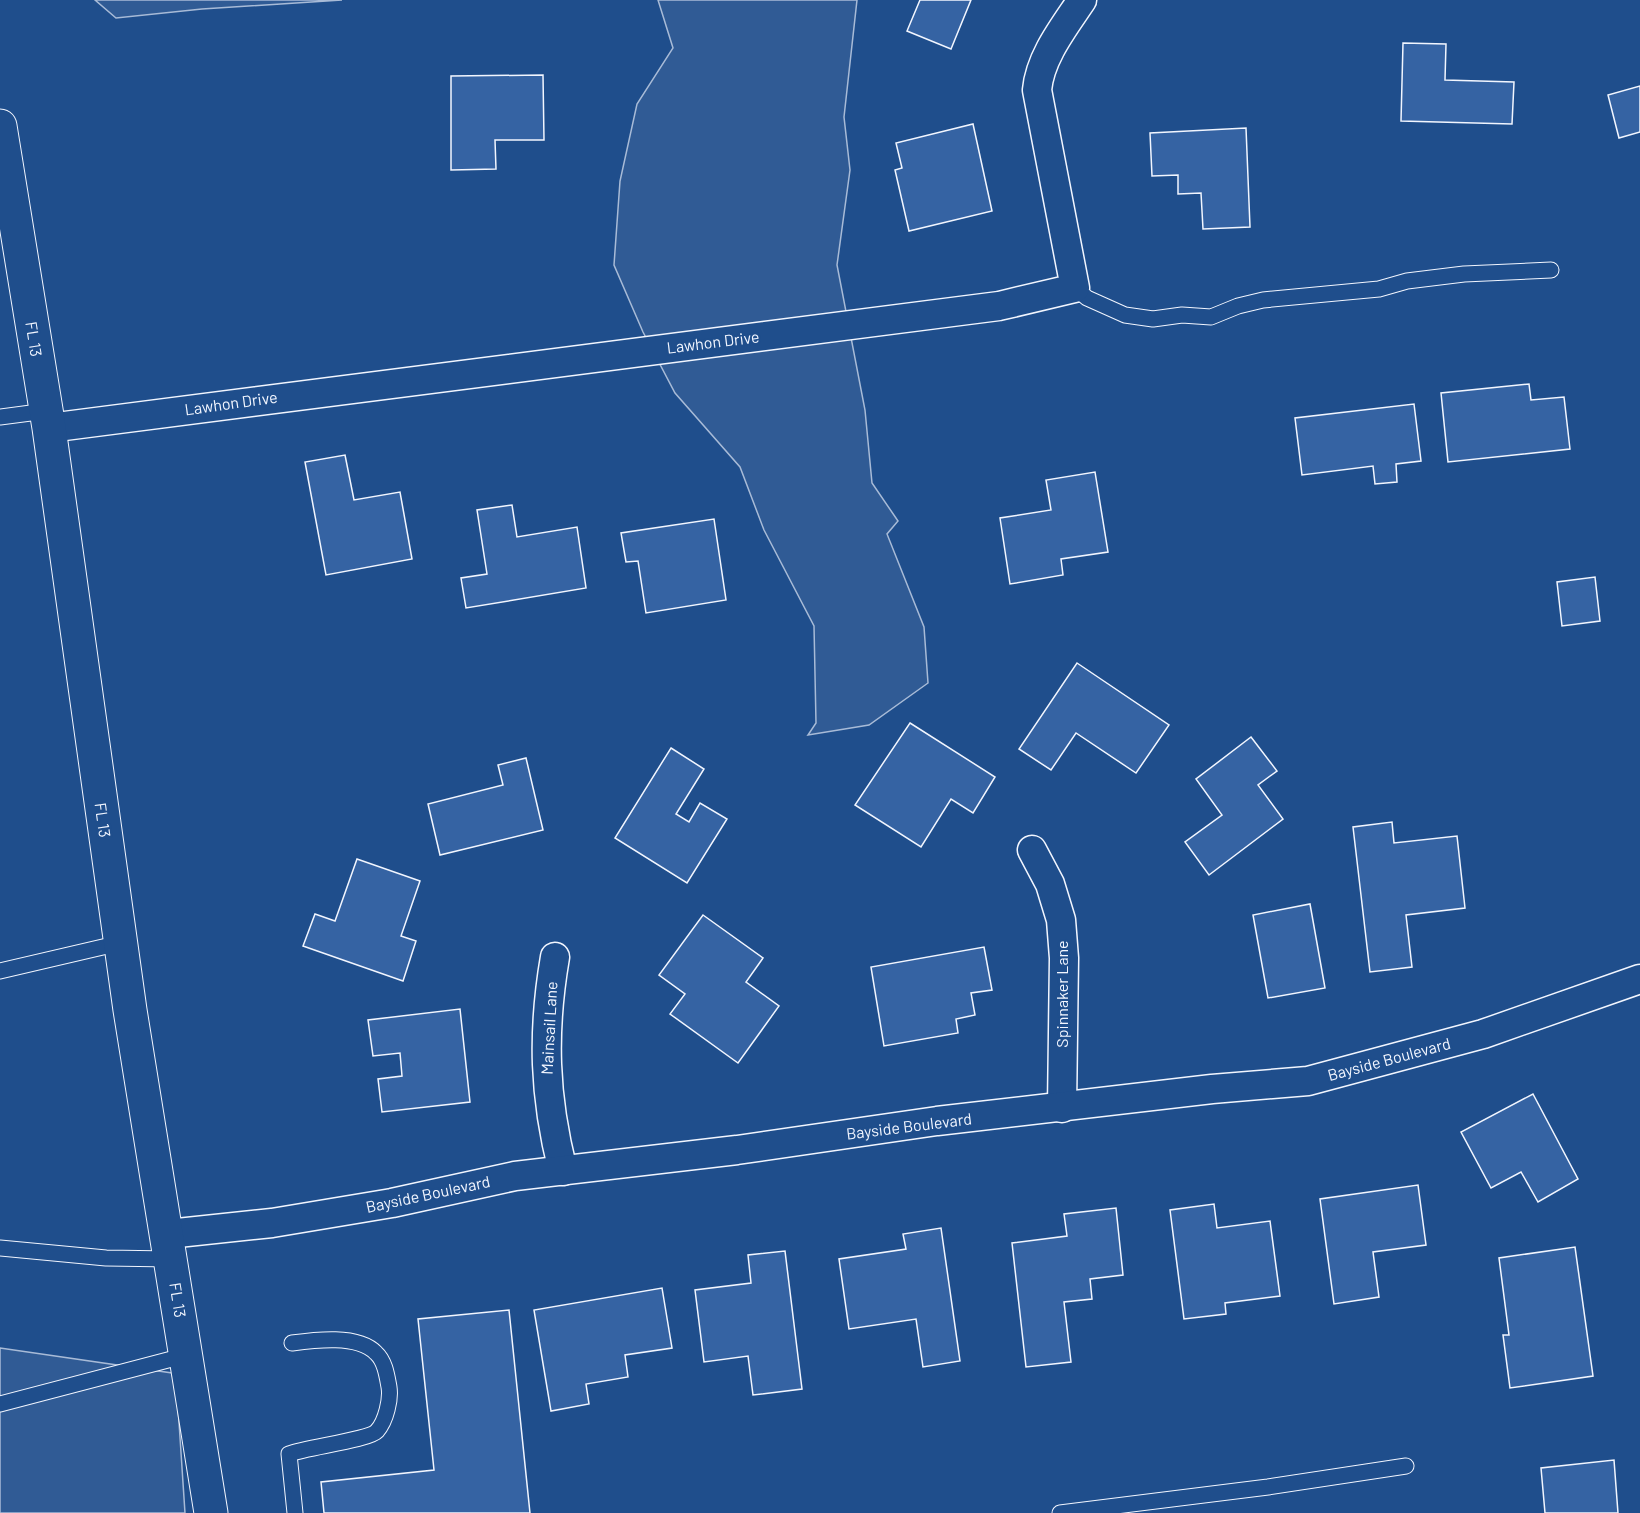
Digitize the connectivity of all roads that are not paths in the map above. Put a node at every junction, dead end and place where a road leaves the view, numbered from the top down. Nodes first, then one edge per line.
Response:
1 (1082, 0) edge
2 (0, 126) edge
3 (1551, 270) dead end
4 (1075, 288) junction
5 (0, 417) edge
6 (48, 419) junction
7 (1032, 850) dead end
8 (120, 943) junction
9 (555, 957) dead end
10 (0, 971) edge
11 (1640, 979) edge
12 (1062, 1108) junction
13 (563, 1171) junction
14 (170, 1247) junction
15 (0, 1248) edge
16 (292, 1343) dead end
17 (187, 1354) junction
18 (0, 1404) edge
19 (1406, 1466) dead end
20 (211, 1513) edge
21 (295, 1513) edge
22 (1060, 1513) edge

1 - 4 street
2 - 6 main road, FL 13
3 - 4 lane
4 - 6 street, Lawhon Drive
5 - 6 lane
6 - 8 main road, FL 13
7 - 12 street, Spinnaker Lane
8 - 10 lane
8 - 14 main road, FL 13
9 - 13 street, Mainsail Lane
11 - 12 street, Bayside Boulevard
12 - 13 street, Bayside Boulevard
13 - 14 street, Bayside Boulevard
14 - 15 lane
14 - 17 main road, FL 13
16 - 21 lane
17 - 18 lane
17 - 20 main road, FL 13
19 - 22 lane

